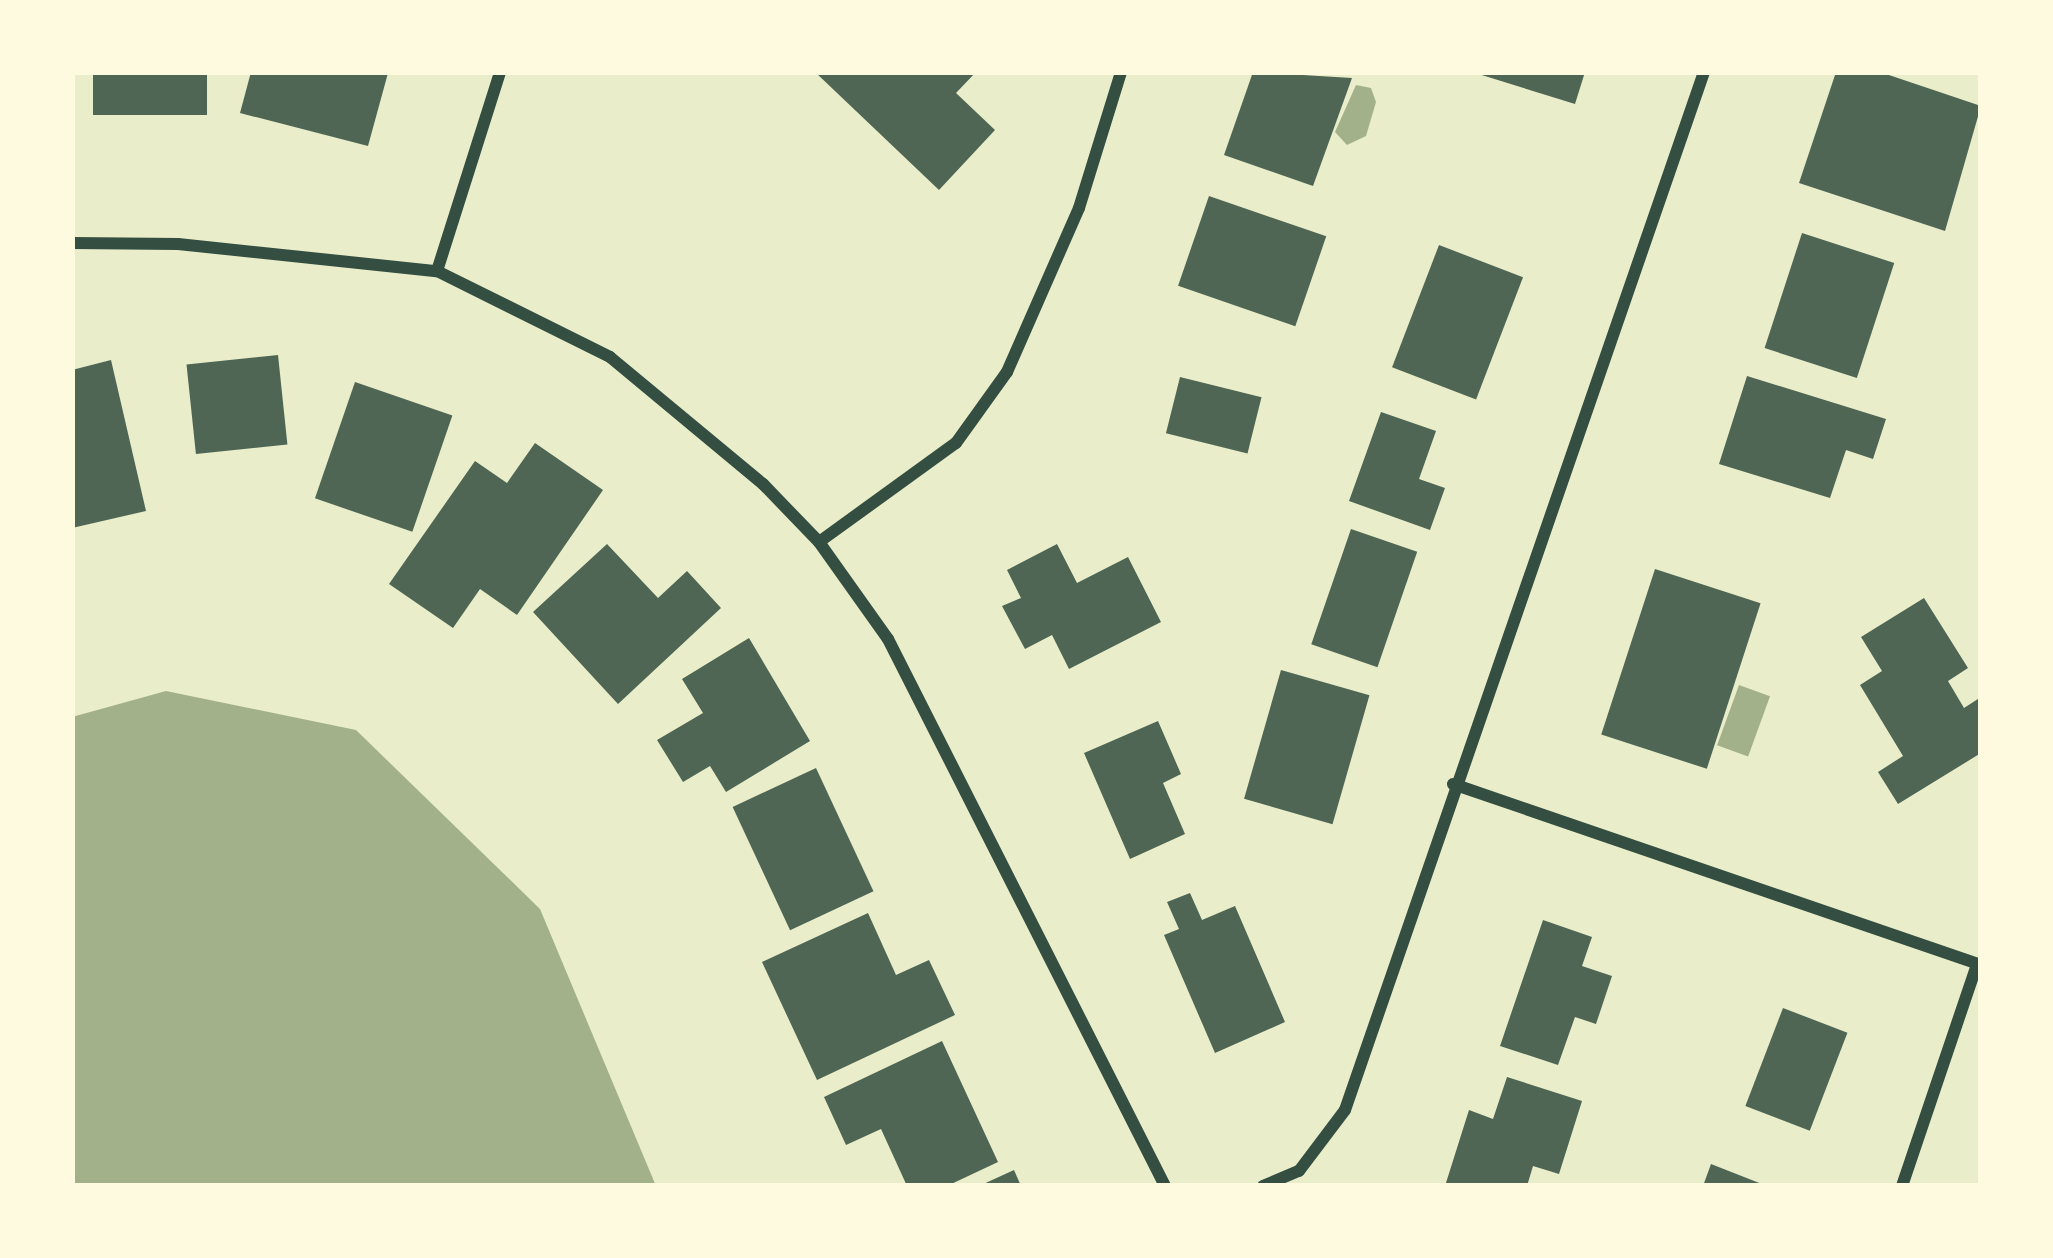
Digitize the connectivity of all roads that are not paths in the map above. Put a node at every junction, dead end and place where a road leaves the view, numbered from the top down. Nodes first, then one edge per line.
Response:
1 (500, 72) edge
2 (1120, 72) edge
3 (1704, 72) edge
4 (72, 243) edge
5 (437, 271) junction
6 (819, 542) junction
7 (1453, 784) junction
8 (1979, 964) edge
9 (1165, 1186) edge
10 (1263, 1186) edge
11 (1902, 1186) edge

1 - 5 street
2 - 6 street
3 - 7 street
4 - 5 street
5 - 6 street
6 - 9 street
7 - 8 street
7 - 10 street
8 - 11 street

